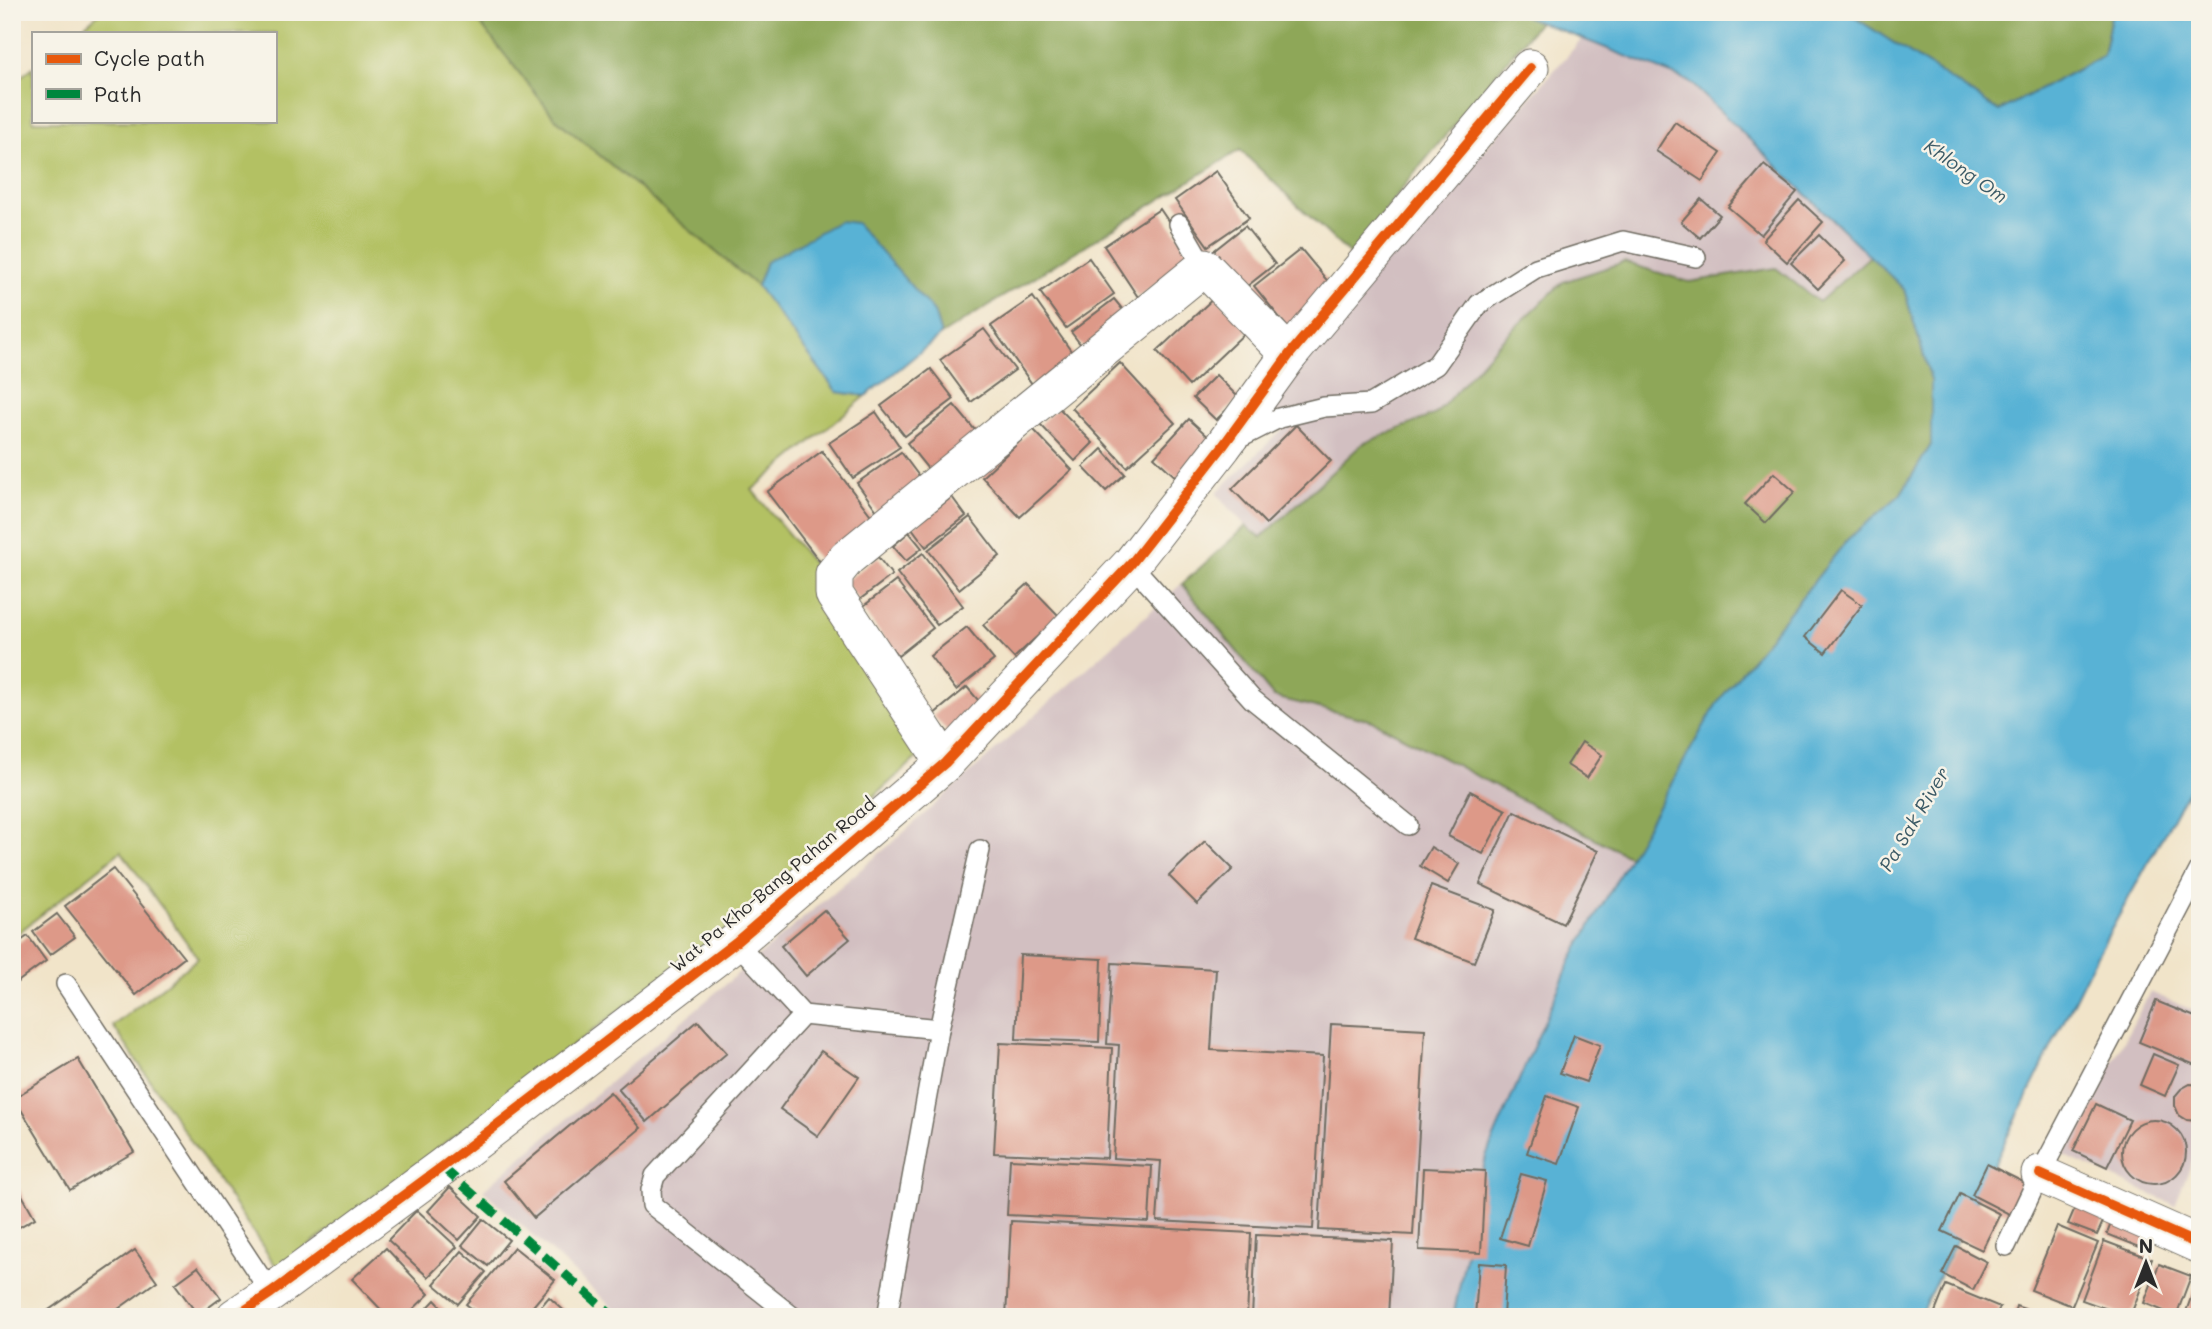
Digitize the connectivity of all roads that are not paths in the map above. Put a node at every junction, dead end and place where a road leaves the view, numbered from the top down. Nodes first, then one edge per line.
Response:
1 (1530, 68) dead end
2 (1179, 224) dead end
3 (1696, 257) dead end
4 (1204, 267) junction
5 (1289, 355) junction
6 (1223, 446) junction
7 (1131, 564) junction
8 (945, 763) junction
9 (1408, 825) dead end
10 (980, 850) dead end
11 (2200, 869) edge
12 (736, 942) junction
13 (66, 984) dead end
14 (803, 1015) junction
15 (939, 1028) junction
16 (2040, 1174) junction
17 (2006, 1245) dead end
18 (2200, 1245) edge
19 (277, 1305) edge
20 (235, 1317) edge
21 (793, 1317) edge
22 (887, 1317) edge

1 - 5 street, Wat Pa Kho-Bang Pahan Road
2 - 4 lane
3 - 6 lane
4 - 5 street
4 - 8 street
5 - 6 street, Wat Pa Kho-Bang Pahan Road
6 - 7 street, Wat Pa Kho-Bang Pahan Road
7 - 8 street, Wat Pa Kho-Bang Pahan Road
7 - 9 lane
8 - 12 street, Wat Pa Kho-Bang Pahan Road
10 - 15 lane
11 - 16 lane
12 - 14 lane
12 - 19 street, Wat Pa Kho-Bang Pahan Road
13 - 19 lane
14 - 15 lane
14 - 21 lane
15 - 22 lane
16 - 17 lane
16 - 18 street
19 - 20 street, Wat Pa Kho-Bang Pahan Road

